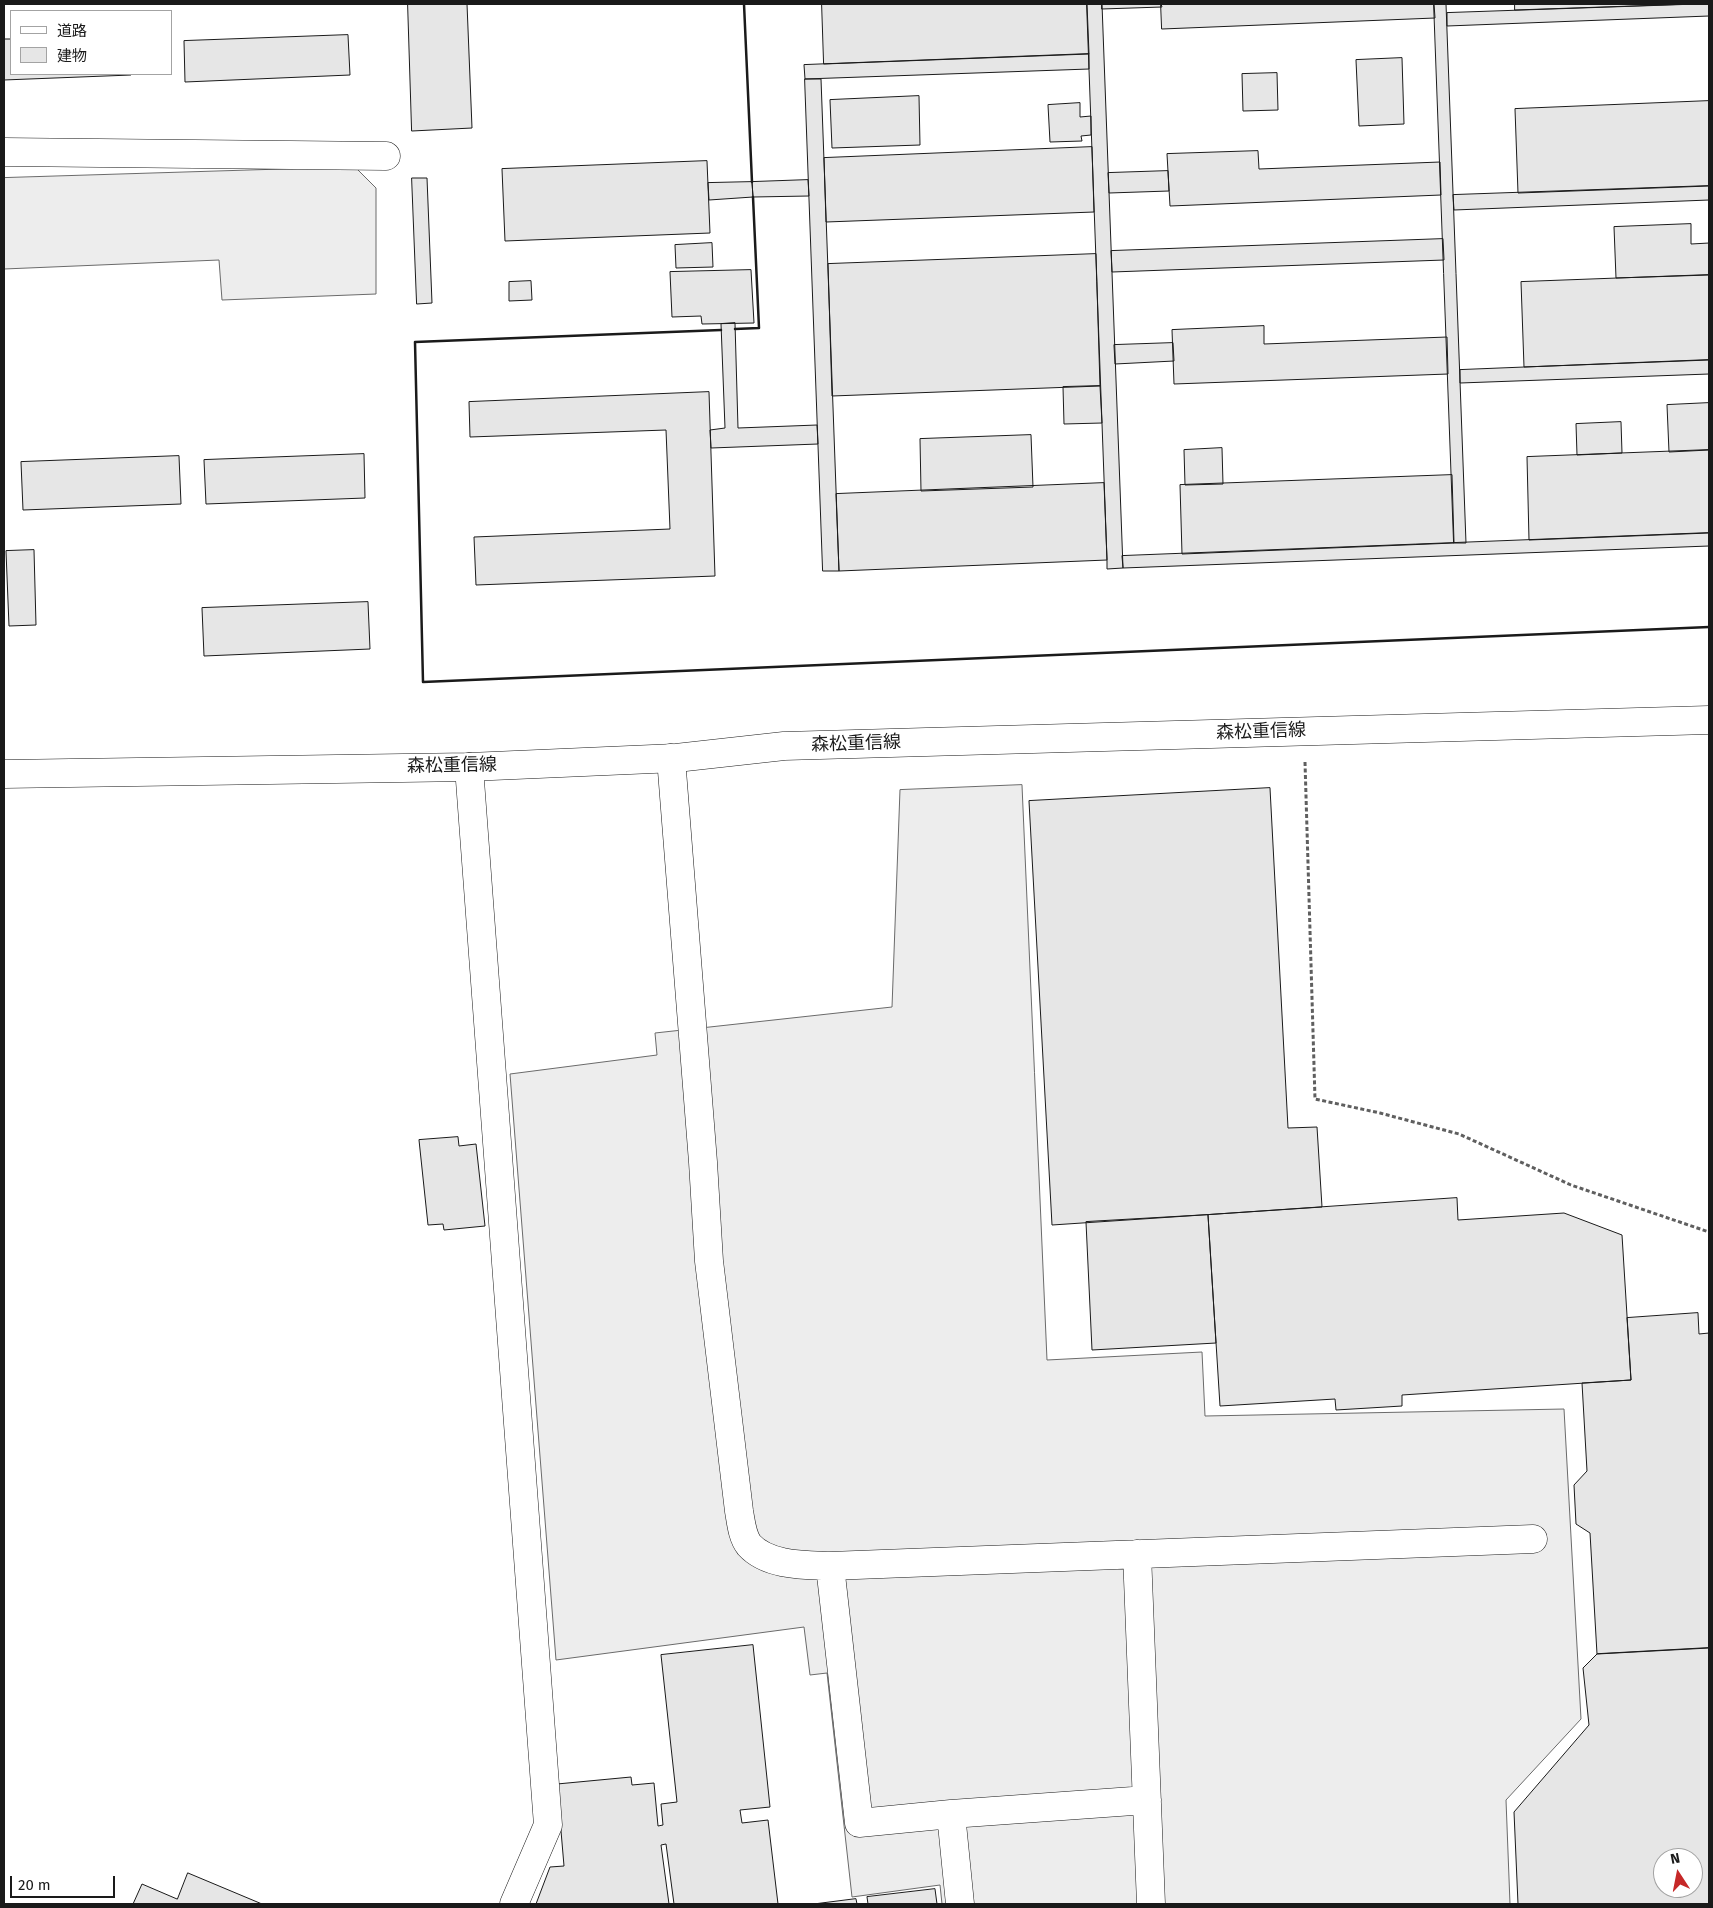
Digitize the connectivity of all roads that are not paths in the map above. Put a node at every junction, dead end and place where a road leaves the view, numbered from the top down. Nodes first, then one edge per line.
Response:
1 (4, 152) edge
2 (386, 156) dead end
3 (1709, 720) edge
4 (671, 758) junction
5 (469, 766) junction
6 (4, 774) edge
7 (1533, 1539) dead end
8 (1137, 1554) junction
9 (830, 1566) junction
10 (1147, 1800) junction
11 (951, 1814) junction
12 (514, 1904) edge
13 (960, 1904) edge
14 (1151, 1904) edge

1 - 2 main road
3 - 4 main road, 森松重信線
4 - 5 main road, 森松重信線
4 - 9 main road
5 - 6 main road, 森松重信線
5 - 12 main road
7 - 8 main road
8 - 9 main road
8 - 10 main road
9 - 11 main road
10 - 11 main road
10 - 14 main road
11 - 13 main road

